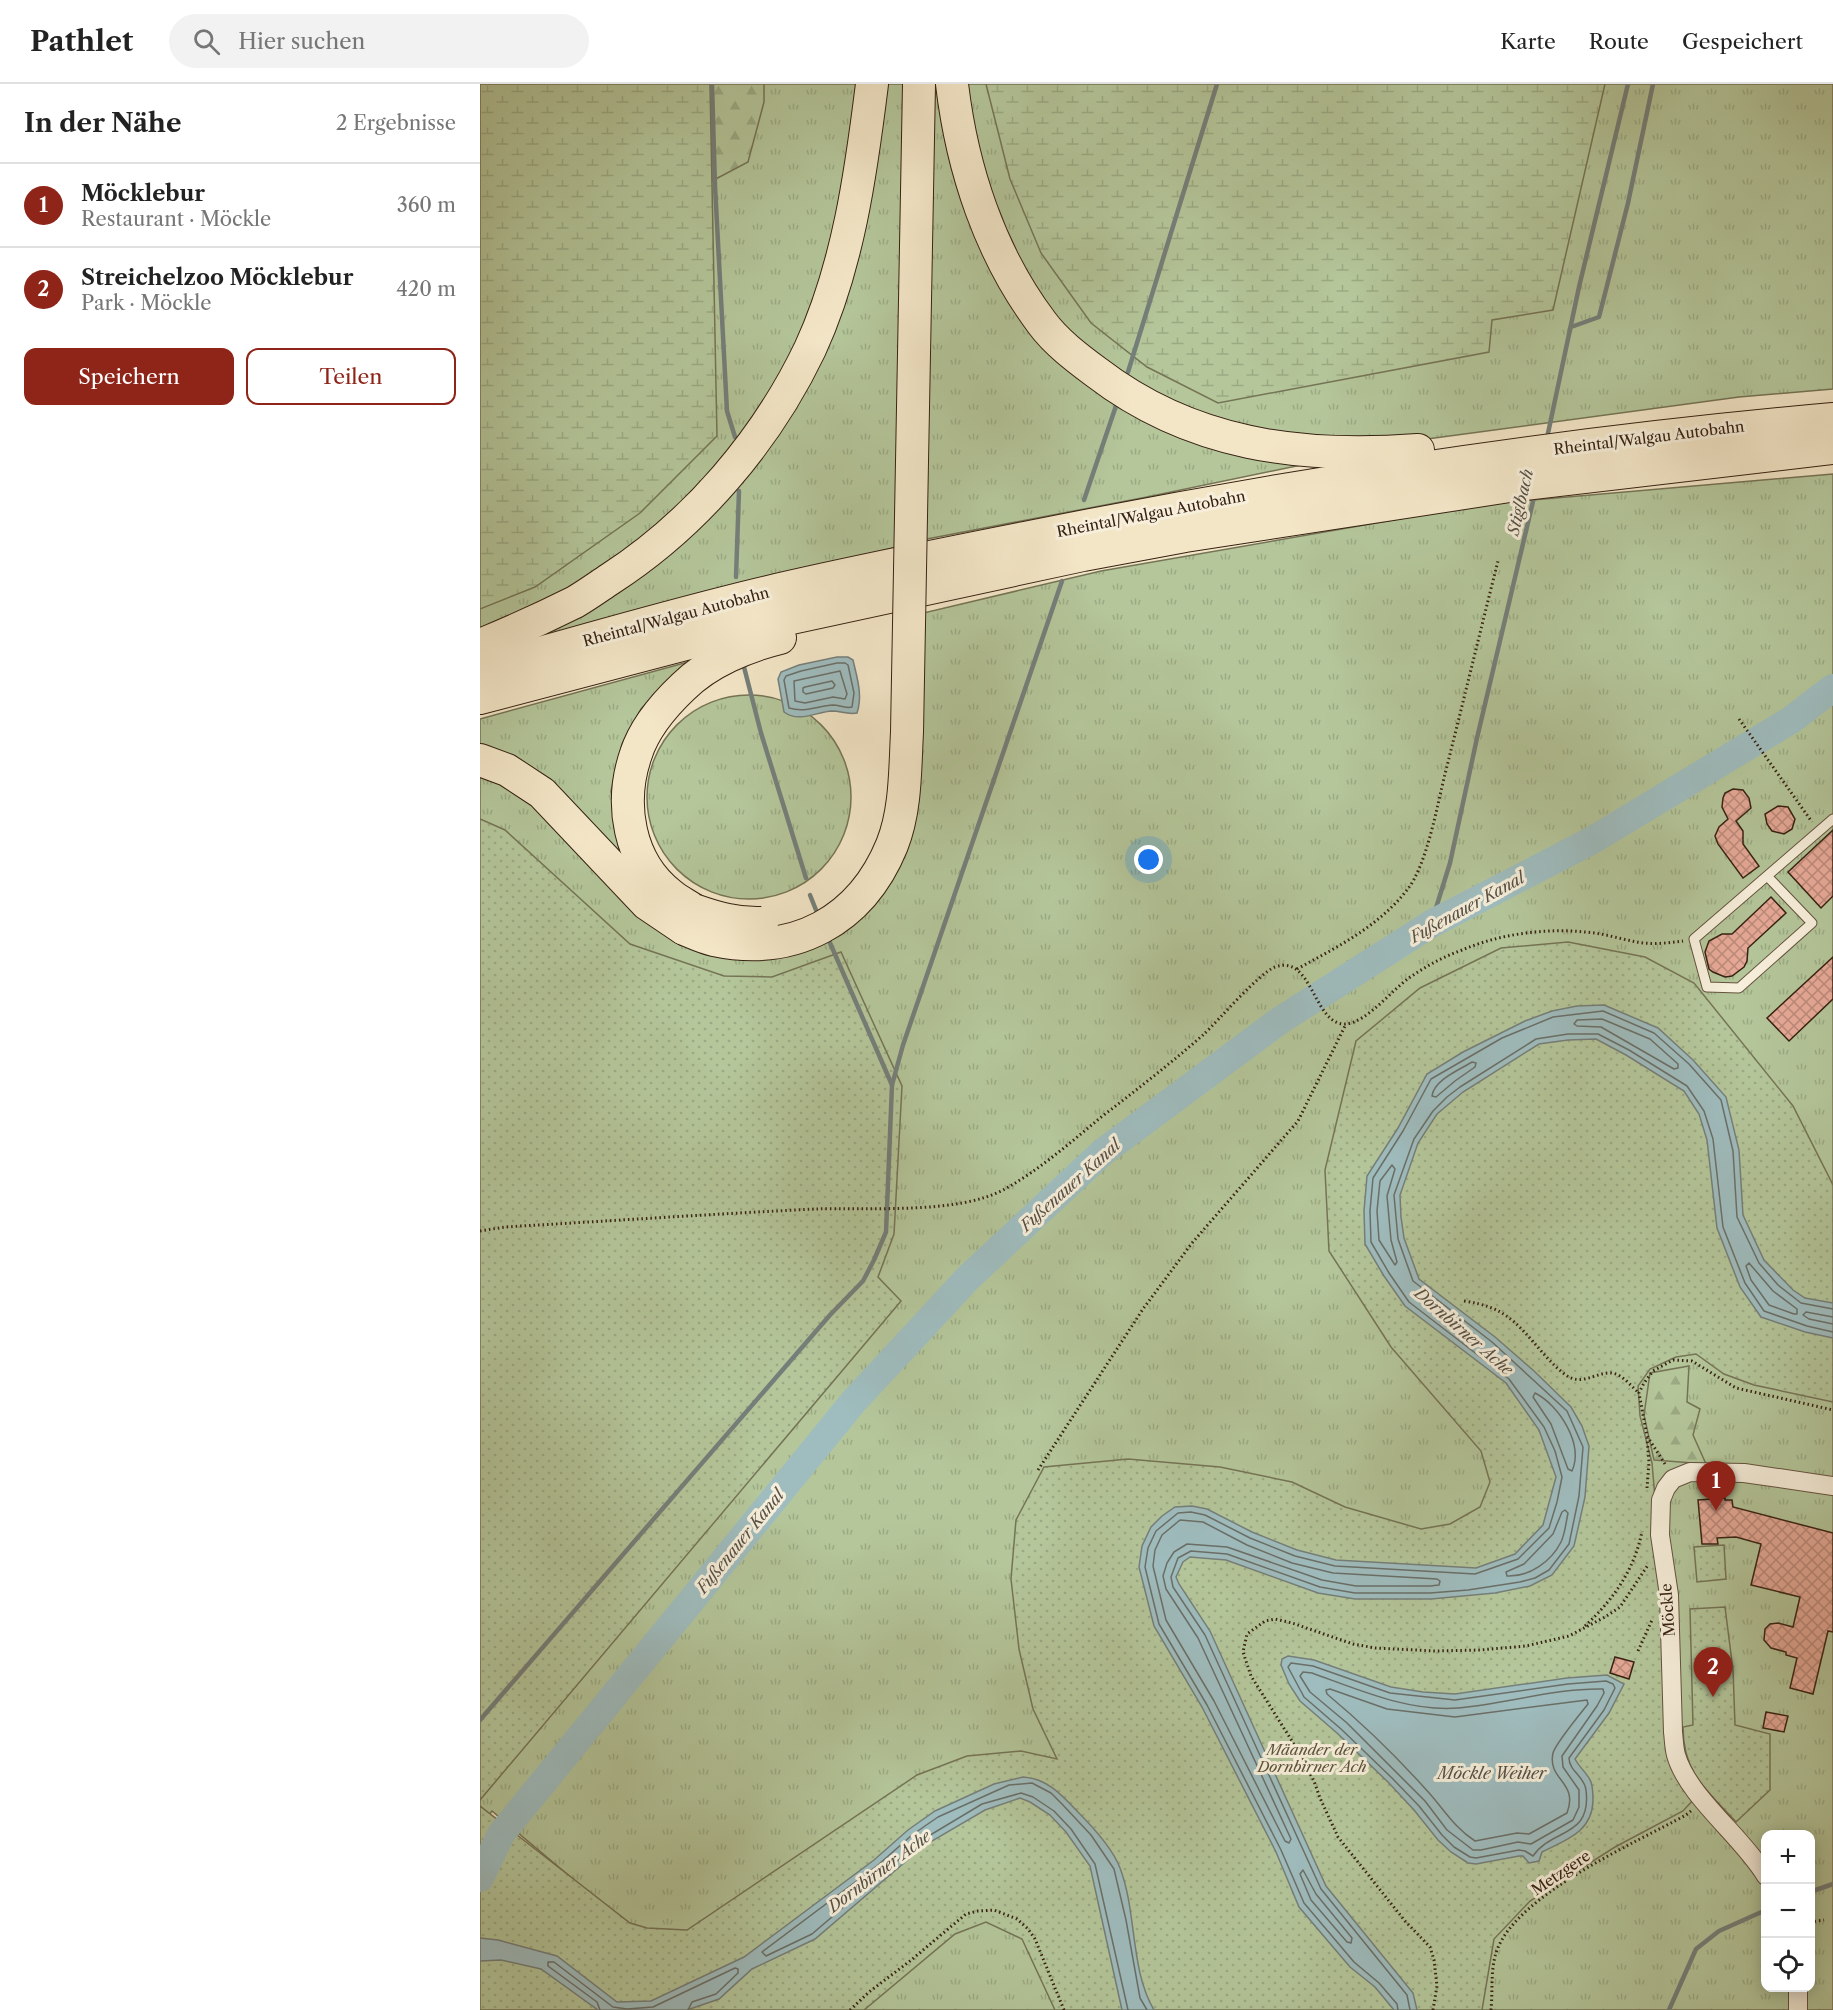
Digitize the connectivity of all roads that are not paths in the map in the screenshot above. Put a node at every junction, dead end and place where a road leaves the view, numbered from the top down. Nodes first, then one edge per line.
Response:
1 (872, 84) edge
2 (897, 84) edge
3 (919, 84) edge
4 (951, 84) edge
5 (1833, 419) edge
6 (1741, 443) junction
7 (1833, 448) edge
8 (1515, 470) junction
9 (956, 583) junction
10 (480, 645) edge
11 (480, 670) edge
12 (480, 699) edge
13 (480, 760) edge
14 (1833, 819) edge
15 (1767, 876) junction
16 (689, 920) junction
17 (1833, 1486) edge
18 (1761, 1869) edge
19 (1798, 1992) edge
20 (1798, 2010) edge

1 - 10 highway
2 - 16 highway, bridge
3 - 16 highway, bridge
4 - 8 highway
5 - 6 highway, Rheintal/Walgau Autobahn
6 - 7 highway, Rheintal/Walgau Autobahn
6 - 8 highway, Rheintal/Walgau Autobahn
6 - 8 highway, Rheintal/Walgau Autobahn
8 - 9 highway, Rheintal/Walgau Autobahn
8 - 11 highway, Rheintal/Walgau Autobahn
9 - 12 highway, Rheintal/Walgau Autobahn
9 - 16 highway
13 - 16 highway
14 - 15 lane
15 - 15 lane
17 - 18 street, Möckle
19 - 20 street

